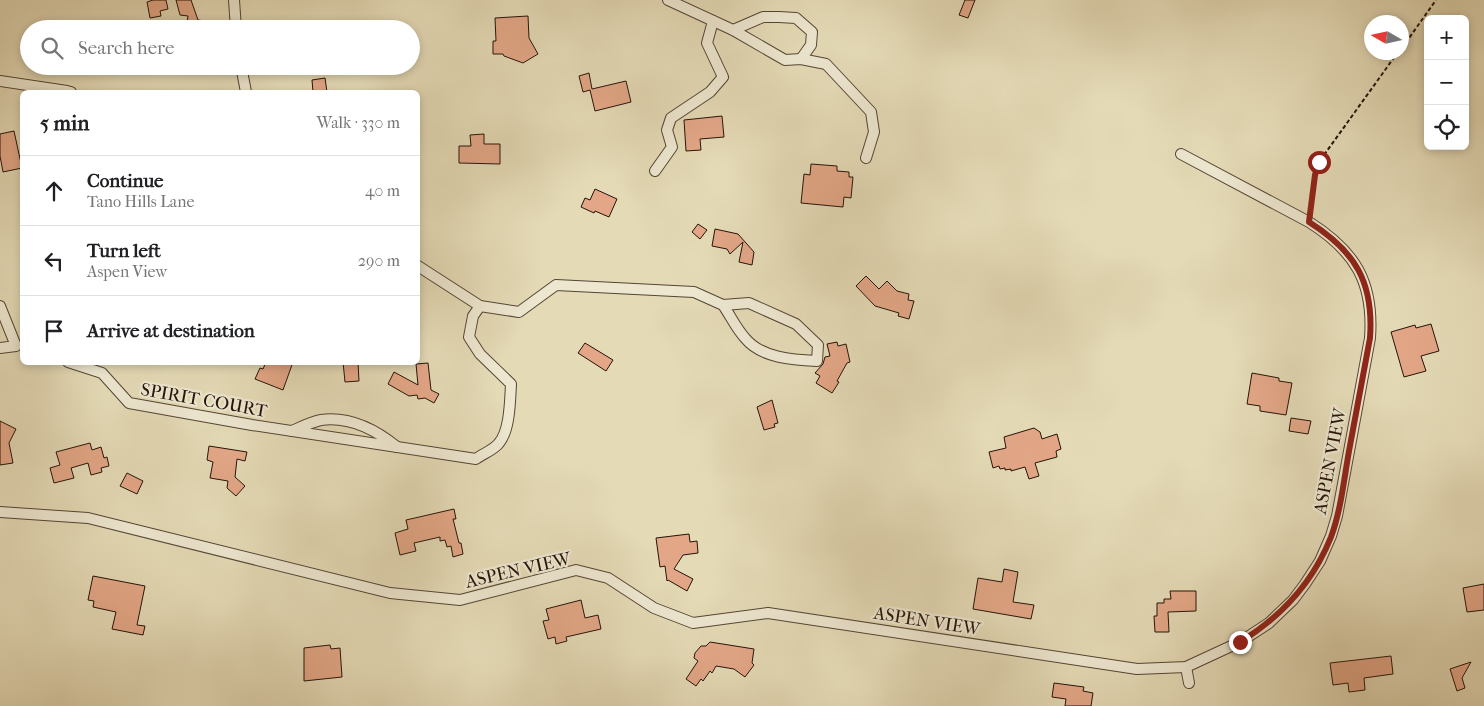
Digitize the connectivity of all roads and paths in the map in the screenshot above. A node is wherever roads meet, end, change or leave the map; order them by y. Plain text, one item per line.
1 (234, 0) edge
2 (668, 0) edge
3 (1436, 0) edge
4 (235, 20) edge
5 (713, 21) junction
6 (733, 30) junction
7 (1409, 38) edge
8 (801, 59) junction
9 (1392, 60) edge
10 (243, 75) edge
11 (0, 81) edge
12 (58, 90) edge
13 (246, 90) edge
14 (1181, 154) dead end
15 (866, 158) dead end
16 (655, 171) dead end
17 (1309, 222) junction
18 (420, 267) edge
19 (723, 305) junction
20 (0, 306) edge
21 (480, 306) junction
22 (19, 347) edge
23 (0, 348) edge
24 (77, 365) edge
25 (291, 431) junction
26 (397, 447) junction
27 (0, 512) edge
28 (1186, 667) junction
29 (1189, 683) dead end

1 - 4 street
2 - 5 street
3 - 7 path
5 - 6 street
5 - 16 street
6 - 8 street
6 - 8 street
8 - 15 street
9 - 17 path
10 - 13 street
11 - 12 street
14 - 17 street, ASPEN VIEW
17 - 28 street, ASPEN VIEW
18 - 21 street
19 - 19 street
19 - 21 street
20 - 22 street
21 - 26 street, SPIRIT COURT
22 - 23 street
24 - 25 street, SPIRIT COURT
25 - 26 street, SPIRIT COURT
25 - 26 street, SPIRIT COURT
27 - 28 street, ASPEN VIEW
28 - 29 street

